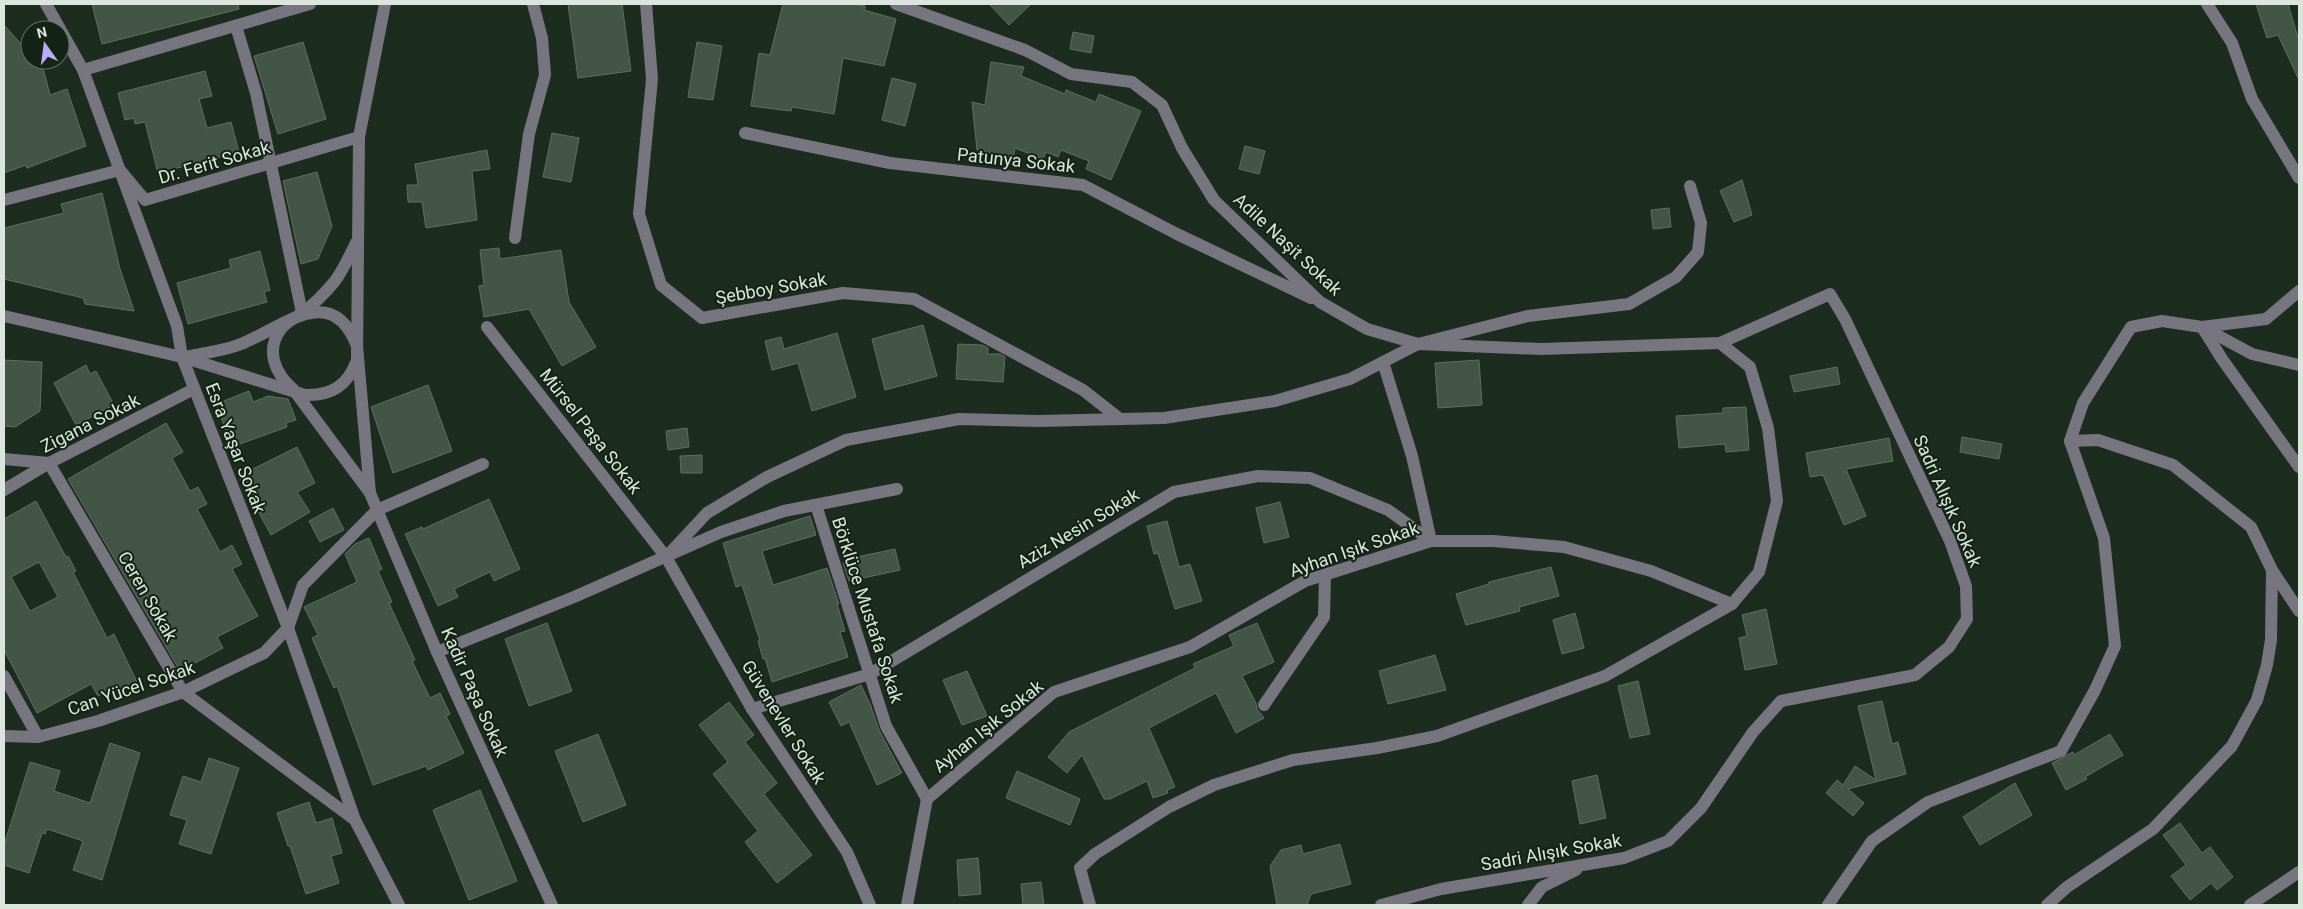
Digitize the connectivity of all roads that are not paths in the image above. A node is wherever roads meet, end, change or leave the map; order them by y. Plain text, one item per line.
1 (46, 4) edge
2 (310, 4) edge
3 (385, 4) edge
4 (533, 4) edge
5 (646, 4) edge
6 (896, 4) edge
7 (2208, 4) edge
8 (236, 26) junction
9 (83, 70) junction
10 (745, 133) dead end
11 (359, 137) junction
12 (269, 164) junction
13 (120, 170) junction
14 (2299, 178) edge
15 (1690, 186) dead end
16 (4, 200) edge
17 (515, 238) dead end
18 (357, 241) junction
19 (2299, 291) edge
20 (1320, 302) junction
21 (302, 313) junction
22 (4, 316) edge
23 (487, 327) dead end
24 (2202, 327) junction
25 (1720, 343) junction
26 (1418, 344) junction
27 (357, 346) junction
28 (182, 357) junction
29 (1383, 362) junction
30 (2299, 365) edge
31 (194, 389) junction
32 (292, 389) junction
33 (1120, 419) junction
34 (2070, 441) junction
35 (4, 459) edge
36 (49, 463) junction
37 (484, 464) dead end
38 (2299, 467) edge
39 (897, 489) dead end
40 (4, 490) edge
41 (370, 492) junction
42 (816, 505) junction
43 (378, 510) junction
44 (1431, 541) junction
45 (666, 557) junction
46 (2272, 570) junction
47 (1325, 575) junction
48 (1732, 604) junction
49 (2299, 611) edge
50 (288, 628) junction
51 (437, 652) junction
52 (870, 674) junction
53 (4, 676) edge
54 (183, 692) junction
55 (1264, 705) dead end
56 (752, 709) junction
57 (4, 736) edge
58 (38, 737) junction
59 (927, 798) junction
60 (355, 820) junction
61 (1587, 864) junction
62 (2299, 872) edge
63 (399, 905) edge
64 (552, 905) edge
65 (870, 905) edge
66 (907, 905) edge
67 (1090, 905) edge
68 (1381, 905) edge
69 (1528, 905) edge
70 (1828, 905) edge
71 (2047, 905) edge
72 (2250, 905) edge

1 - 9 street, Esra Yaşar Sokak
2 - 8 street
3 - 11 street
4 - 17 street
5 - 33 street, Şebboy Sokak
6 - 20 street, Adile Naşit Sokak
7 - 14 street
8 - 9 street
8 - 12 street
9 - 13 street, Esra Yaşar Sokak
10 - 20 street, Patunya Sokak
11 - 12 street, Dr. Ferit Sokak
11 - 18 street
12 - 13 street, Dr. Ferit Sokak
12 - 21 street
13 - 16 street
13 - 28 street, Esra Yaşar Sokak
15 - 26 street, Adile Naşit Sokak
18 - 21 street
18 - 27 street
19 - 24 street
20 - 26 street, Adile Naşit Sokak
21 - 27 street
21 - 28 street
21 - 32 street
22 - 28 street
23 - 45 street, Mürsel Paşa Sokak
24 - 30 street
24 - 34 street
24 - 38 street
25 - 26 street
25 - 48 street
25 - 61 street, Sadri Alışık Sokak
26 - 29 street
27 - 32 street
27 - 41 street, Kadir Paşa Sokak
28 - 31 street, Esra Yaşar Sokak
28 - 32 street
29 - 33 street
29 - 44 street
31 - 36 street, Zigana Sokak
31 - 50 street, Esra Yaşar Sokak
32 - 41 street, Kadir Paşa Sokak
33 - 45 street
34 - 46 street
34 - 70 street
35 - 36 street
36 - 40 street, Zigana Sokak
36 - 54 street, Ceren Sokak
37 - 43 street, Can Yücel Sokak
39 - 42 street, Börklüce Mustafa Sokak
41 - 43 street, Kadir Paşa Sokak
42 - 45 street
42 - 52 street, Börklüce Mustafa Sokak
43 - 50 street, Can Yücel Sokak
43 - 51 street, Kadir Paşa Sokak
44 - 47 street, Ayhan Işık Sokak
44 - 48 street, Ayhan Işık Sokak
44 - 52 street, Aziz Nesin Sokak
45 - 51 street
45 - 56 street, Güvenevler Sokak
46 - 49 street
46 - 71 street
47 - 55 street
47 - 59 street, Ayhan Işık Sokak
48 - 67 street
50 - 54 street, Can Yücel Sokak
50 - 60 street, Esra Yaşar Sokak
51 - 64 street, Kadir Paşa Sokak
52 - 56 street, Aziz Nesin Sokak
52 - 59 street, Börklüce Mustafa Sokak
53 - 58 street
54 - 58 street, Can Yücel Sokak
54 - 60 street, Ceren Sokak
56 - 65 street, Güvenevler Sokak
57 - 58 street, Can Yücel Sokak
59 - 66 street
60 - 63 street, Esra Yaşar Sokak
61 - 68 street, Sadri Alışık Sokak
61 - 69 street
62 - 72 street

